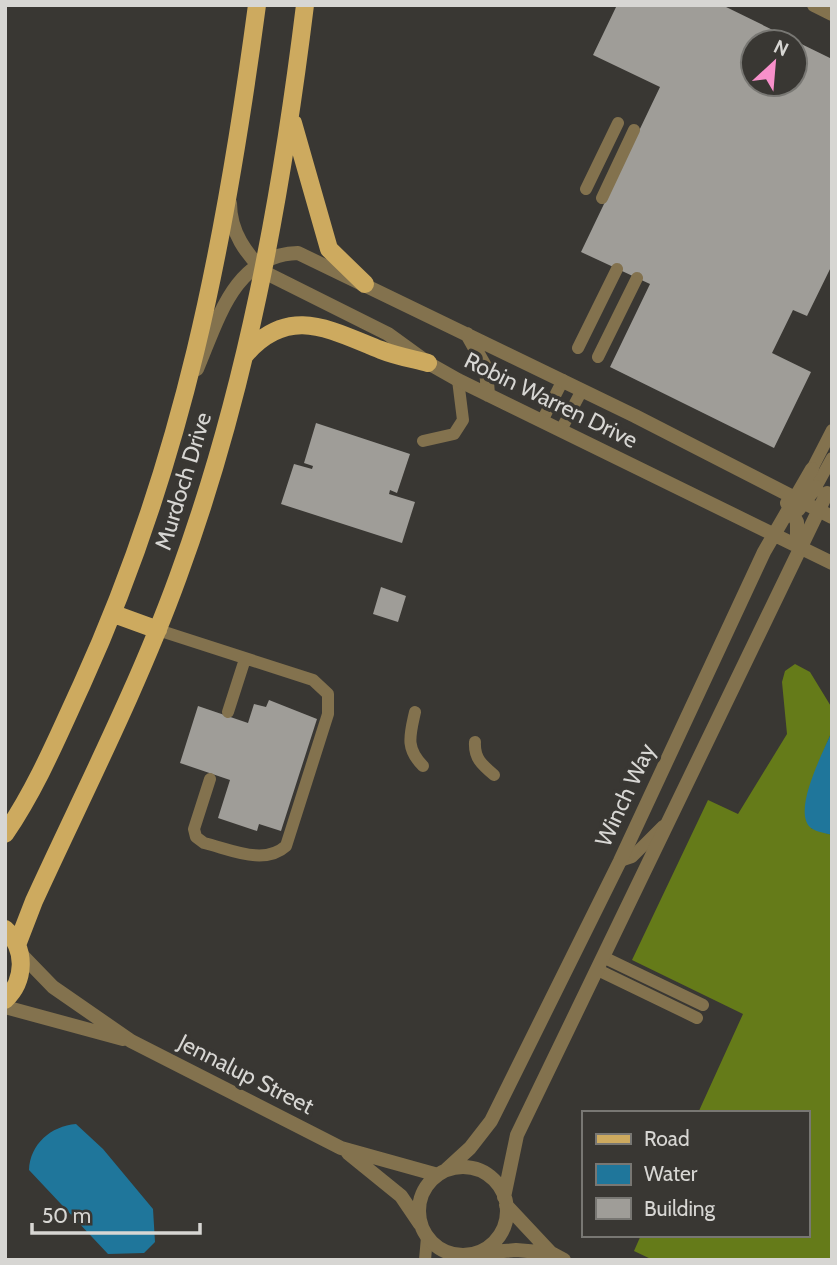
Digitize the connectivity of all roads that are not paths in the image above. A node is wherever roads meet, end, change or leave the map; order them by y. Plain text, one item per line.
1 (257, 5) edge
2 (305, 5) edge
3 (814, 5) edge
4 (832, 14) edge
5 (291, 117) junction
6 (618, 122) dead end
7 (634, 130) dead end
8 (586, 189) dead end
9 (230, 194) junction
10 (602, 198) dead end
11 (262, 265) junction
12 (617, 269) dead end
13 (637, 278) dead end
14 (365, 284) junction
15 (467, 334) junction
16 (579, 348) dead end
17 (245, 355) junction
18 (598, 357) dead end
19 (428, 363) junction
20 (458, 380) junction
21 (563, 380) junction
22 (582, 390) junction
23 (187, 391) junction
24 (488, 395) junction
25 (542, 421) junction
26 (561, 430) junction
27 (832, 430) edge
28 (424, 441) dead end
29 (832, 458) edge
30 (812, 469) junction
31 (765, 484) junction
32 (825, 488) edge
33 (807, 514) edge
34 (751, 524) junction
35 (776, 536) junction
36 (798, 547) junction
37 (764, 552) junction
38 (830, 562) edge
39 (791, 565) junction
40 (114, 614) junction
41 (158, 630) junction
42 (245, 659) junction
43 (228, 712) dead end
44 (415, 712) dead end
45 (475, 742) dead end
46 (423, 766) dead end
47 (494, 775) dead end
48 (210, 779) dead end
49 (670, 818) junction
50 (5, 834) edge
51 (629, 842) junction
52 (641, 880) junction
53 (5, 929) edge
54 (19, 949) junction
55 (603, 957) junction
56 (602, 972) dead end
57 (5, 1000) edge
58 (703, 1005) dead end
59 (5, 1007) edge
60 (697, 1018) dead end
61 (131, 1041) junction
62 (341, 1148) junction
63 (442, 1172) junction
64 (505, 1201) junction
65 (424, 1231) junction
66 (466, 1256) edge
67 (558, 1257) edge
68 (425, 1260) edge

1 - 9 main road, Murdoch Drive
2 - 5 main road, Murdoch Drive
3 - 4 street
5 - 11 main road, Murdoch Drive
5 - 14 main road
6 - 8 lane
7 - 10 lane
9 - 11 street, Robin Warren Drive
9 - 23 main road, Murdoch Drive
11 - 14 street, Robin Warren Drive
11 - 17 main road, Murdoch Drive
11 - 19 street, Robin Warren Drive
11 - 23 street
12 - 16 lane
13 - 18 lane
14 - 15 street, Robin Warren Drive
15 - 21 street, Robin Warren Drive
15 - 24 street
17 - 19 main road
17 - 41 main road, Murdoch Drive
19 - 20 street, Robin Warren Drive
20 - 24 street, Robin Warren Drive
20 - 28 lane
21 - 22 street, Robin Warren Drive
21 - 25 lane
22 - 26 lane
22 - 31 street, Robin Warren Drive
23 - 40 main road, Murdoch Drive
24 - 25 street, Robin Warren Drive
25 - 26 street, Robin Warren Drive
26 - 34 street, Robin Warren Drive
27 - 30 lane, Winch Way
29 - 32 lane
30 - 31 street
30 - 33 street, Winch Way
31 - 33 street, Robin Warren Drive
32 - 33 street
33 - 34 street
33 - 35 street, Winch Way
33 - 36 street
33 - 38 street, Robin Warren Drive
34 - 35 street, Robin Warren Drive
34 - 37 street
35 - 36 street, Robin Warren Drive
35 - 37 street, Winch Way
36 - 38 street, Robin Warren Drive
36 - 39 street
37 - 51 street, Winch Way
38 - 39 street
39 - 49 street
40 - 41 main road
40 - 50 main road, Murdoch Drive
41 - 42 lane
41 - 54 main road, Murdoch Drive
42 - 43 lane
42 - 48 lane
44 - 46 lane
45 - 47 lane
49 - 51 lane
49 - 52 street
51 - 52 lane
51 - 63 street, Winch Way
52 - 55 street
53 - 54 main road
54 - 57 main road, Murdoch Drive
54 - 61 street, Jennalup Street
55 - 58 lane
55 - 64 street
56 - 60 lane
59 - 61 street, Jennalup Street
61 - 62 street, Jennalup Street
62 - 63 street, Jennalup Street
62 - 65 street, Jennalup Street
63 - 64 street, Jennalup Street
63 - 65 street
64 - 66 street
64 - 67 street, Jennalup Street
65 - 66 street, Jennalup Street
65 - 68 lane
66 - 67 street, Jennalup Street

